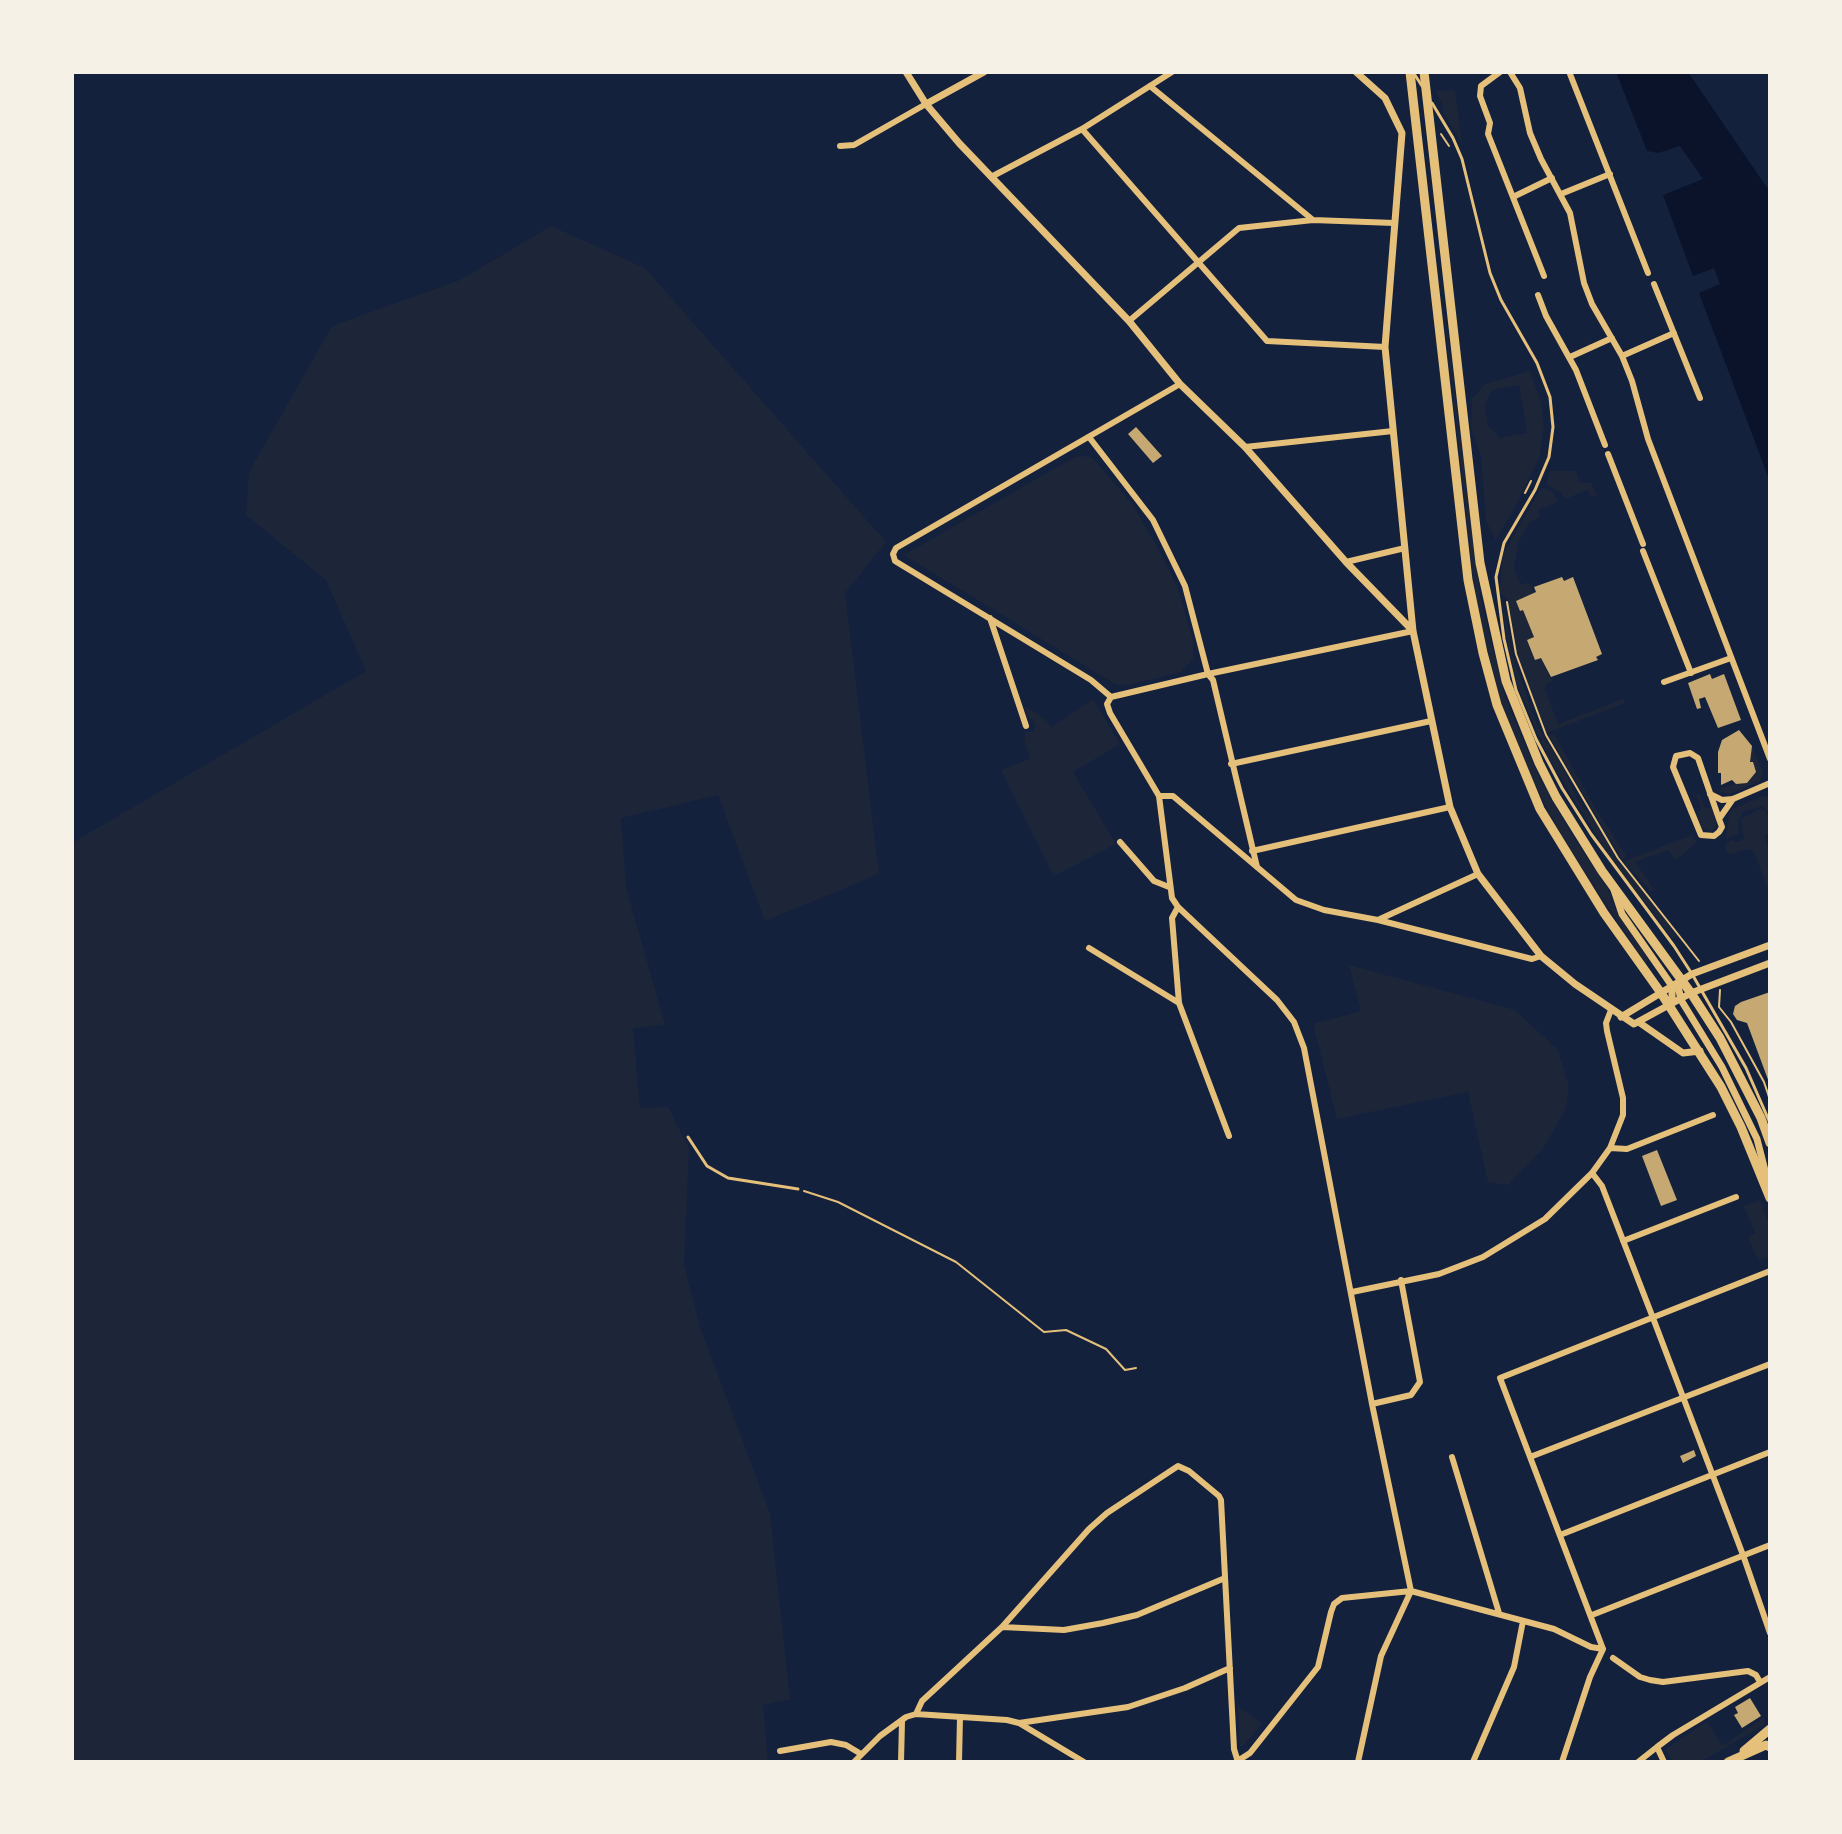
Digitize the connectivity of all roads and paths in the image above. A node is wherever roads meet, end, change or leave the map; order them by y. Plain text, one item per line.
1 (906, 72) edge
2 (984, 72) edge
3 (1172, 72) edge
4 (1356, 72) edge
5 (1412, 72) edge
6 (1424, 72) edge
7 (1500, 72) edge
8 (1510, 72) edge
9 (1570, 74) edge
10 (1150, 86) junction
11 (926, 104) junction
12 (1082, 129) junction
13 (1446, 142) dead end
14 (840, 146) dead end
15 (1454, 156) dead end
16 (1610, 174) junction
17 (991, 177) junction
18 (1552, 178) junction
19 (1561, 194) junction
20 (1513, 197) junction
21 (1313, 220) junction
22 (1394, 223) junction
23 (1198, 262) junction
24 (1648, 273) dead end
25 (1544, 276) dead end
26 (1654, 284) dead end
27 (1538, 295) dead end
28 (1129, 321) junction
29 (1674, 333) junction
30 (1612, 338) junction
31 (1385, 347) junction
32 (1622, 356) junction
33 (1570, 357) junction
34 (1180, 384) junction
35 (1700, 398) dead end
36 (1393, 431) junction
37 (1089, 437) junction
38 (1605, 445) dead end
39 (1245, 447) junction
40 (1608, 454) dead end
41 (1532, 480) dead end
42 (1525, 493) dead end
43 (1405, 548) junction
44 (1346, 562) junction
45 (1497, 593) junction
46 (1488, 608) junction
47 (990, 618) junction
48 (1413, 631) junction
49 (1504, 639) junction
50 (1731, 658) junction
51 (1691, 673) junction
52 (1208, 674) junction
53 (1664, 682) dead end
54 (1111, 697) junction
55 (1431, 721) junction
56 (1026, 726) dead end
57 (1770, 759) edge
58 (1231, 764) junction
59 (1770, 783) edge
60 (1710, 794) junction
61 (1159, 796) junction
62 (1733, 799) junction
63 (1450, 807) junction
64 (1719, 819) junction
65 (1120, 842) dead end
66 (1252, 851) junction
67 (1257, 867) junction
68 (1478, 874) junction
69 (1169, 887) junction
70 (1178, 907) junction
71 (1378, 920) junction
72 (1770, 945) edge
73 (1089, 948) dead end
74 (1541, 956) junction
75 (1770, 963) edge
76 (1704, 969) junction
77 (1692, 974) junction
78 (1676, 983) junction
79 (1717, 983) junction
80 (1696, 992) junction
81 (1661, 993) junction
82 (1681, 1000) junction
83 (1179, 1003) junction
84 (1669, 1006) junction
85 (1611, 1010) junction
86 (1621, 1017) junction
87 (1640, 1023) junction
88 (1700, 1051) junction
89 (1770, 1100) edge
90 (1713, 1115) dead end
91 (1770, 1123) edge
92 (1229, 1136) dead end
93 (688, 1137) dead end
94 (1770, 1143) edge
95 (1610, 1148) junction
96 (1592, 1173) junction
97 (798, 1189) joint
98 (1770, 1190) edge
99 (1736, 1197) dead end
100 (1770, 1198) edge
101 (1623, 1241) junction
102 (1770, 1271) edge
103 (1401, 1280) junction
104 (1352, 1292) junction
105 (1653, 1318) junction
106 (1770, 1364) edge
107 (1136, 1368) dead end
108 (1684, 1398) junction
109 (1372, 1404) junction
110 (1770, 1452) edge
111 (1452, 1457) dead end
112 (1530, 1457) junction
113 (1712, 1475) junction
114 (1560, 1535) junction
115 (1770, 1545) edge
116 (1743, 1555) junction
117 (1225, 1578) junction
118 (1411, 1591) junction
119 (1499, 1613) junction
120 (1592, 1615) junction
121 (1523, 1621) junction
122 (1002, 1627) junction
123 (1770, 1633) edge
124 (1603, 1649) junction
125 (1613, 1658) dead end
126 (1230, 1668) junction
127 (1770, 1677) edge
128 (1760, 1682) junction
129 (916, 1714) junction
130 (960, 1717) junction
131 (904, 1719) junction
132 (1019, 1723) junction
133 (1770, 1729) edge
134 (1769, 1745) edge
135 (1657, 1747) junction
136 (780, 1751) dead end
137 (861, 1754) junction
138 (1738, 1756) junction
139 (854, 1762) edge
140 (901, 1762) edge
141 (959, 1762) edge
142 (1084, 1762) edge
143 (1237, 1762) edge
144 (1358, 1762) edge
145 (1473, 1762) edge
146 (1562, 1762) edge
147 (1638, 1762) edge
148 (1664, 1762) edge
149 (1728, 1762) edge

1 - 11 street
2 - 11 street
3 - 10 street
4 - 22 street
5 - 45 lane
5 - 81 main road
6 - 46 main road
7 - 20 street
8 - 18 street
9 - 16 street
10 - 12 street
10 - 21 street
11 - 14 street
11 - 17 street
12 - 17 street
12 - 23 street
13 - 15 path
16 - 19 street
16 - 24 street
17 - 28 street
18 - 19 street
18 - 20 street
19 - 30 street
20 - 25 street
21 - 22 street
21 - 23 street
22 - 31 street
23 - 28 street
23 - 31 street
26 - 29 street
27 - 33 street
28 - 34 street
29 - 32 street
29 - 35 street
30 - 32 street
30 - 33 street
31 - 36 street
32 - 50 street
33 - 38 street
34 - 37 street
34 - 39 street
36 - 39 street
36 - 43 street
37 - 47 street
37 - 52 street
39 - 44 street
40 - 51 street
41 - 42 path
43 - 44 street
43 - 48 street
44 - 48 street
45 - 49 lane
45 - 76 path
46 - 49 lane
46 - 78 main road
47 - 54 street
47 - 56 street
48 - 52 street
48 - 55 street
49 - 77 lane
50 - 51 street
50 - 57 street
51 - 53 street
52 - 54 street
52 - 58 street
54 - 61 street
55 - 58 street
55 - 63 street
58 - 66 street
59 - 62 street
60 - 62 street
60 - 64 street
60 - 64 street
61 - 67 street
61 - 69 street
62 - 64 street
63 - 66 street
63 - 68 street
65 - 69 street
66 - 67 street
67 - 71 street
68 - 71 street
68 - 74 street
69 - 70 street
70 - 83 street
70 - 104 street
71 - 74 street
72 - 76 street
73 - 83 street
74 - 85 street
75 - 79 street
76 - 77 street
77 - 78 street
77 - 80 lane
78 - 80 main road
78 - 81 street
78 - 82 street
78 - 84 street
79 - 80 street
79 - 89 path
80 - 82 street
80 - 91 lane
80 - 94 main road
81 - 84 main road
81 - 86 street
82 - 84 street
82 - 98 street
83 - 92 street
84 - 87 street
84 - 88 main road
85 - 86 street
85 - 95 street
86 - 87 street
87 - 88 street
88 - 100 main road
90 - 95 street
93 - 97 lane
95 - 96 street
96 - 101 street
96 - 103 street
97 - 107 path
99 - 101 street
101 - 105 street
102 - 105 street
103 - 104 street
103 - 109 street
104 - 109 street
105 - 108 street
105 - 112 street
106 - 108 street
108 - 112 street
108 - 113 street
109 - 118 street
110 - 113 street
111 - 119 street
112 - 114 street
113 - 114 street
113 - 116 street
114 - 120 street
115 - 116 street
116 - 120 street
116 - 123 street
117 - 122 street
117 - 122 street
117 - 126 street
118 - 119 street
118 - 143 street
118 - 144 street
119 - 121 street
120 - 124 street
121 - 124 street
121 - 145 street
122 - 129 street
124 - 146 street
125 - 128 street
126 - 132 street
126 - 143 street
127 - 128 street
128 - 135 street
129 - 130 street
129 - 131 street
130 - 132 street
130 - 141 street
131 - 137 street
131 - 140 street
132 - 142 street
133 - 138 main road
134 - 138 main road
135 - 147 street
135 - 148 street
136 - 137 street
137 - 139 street
138 - 149 main road

